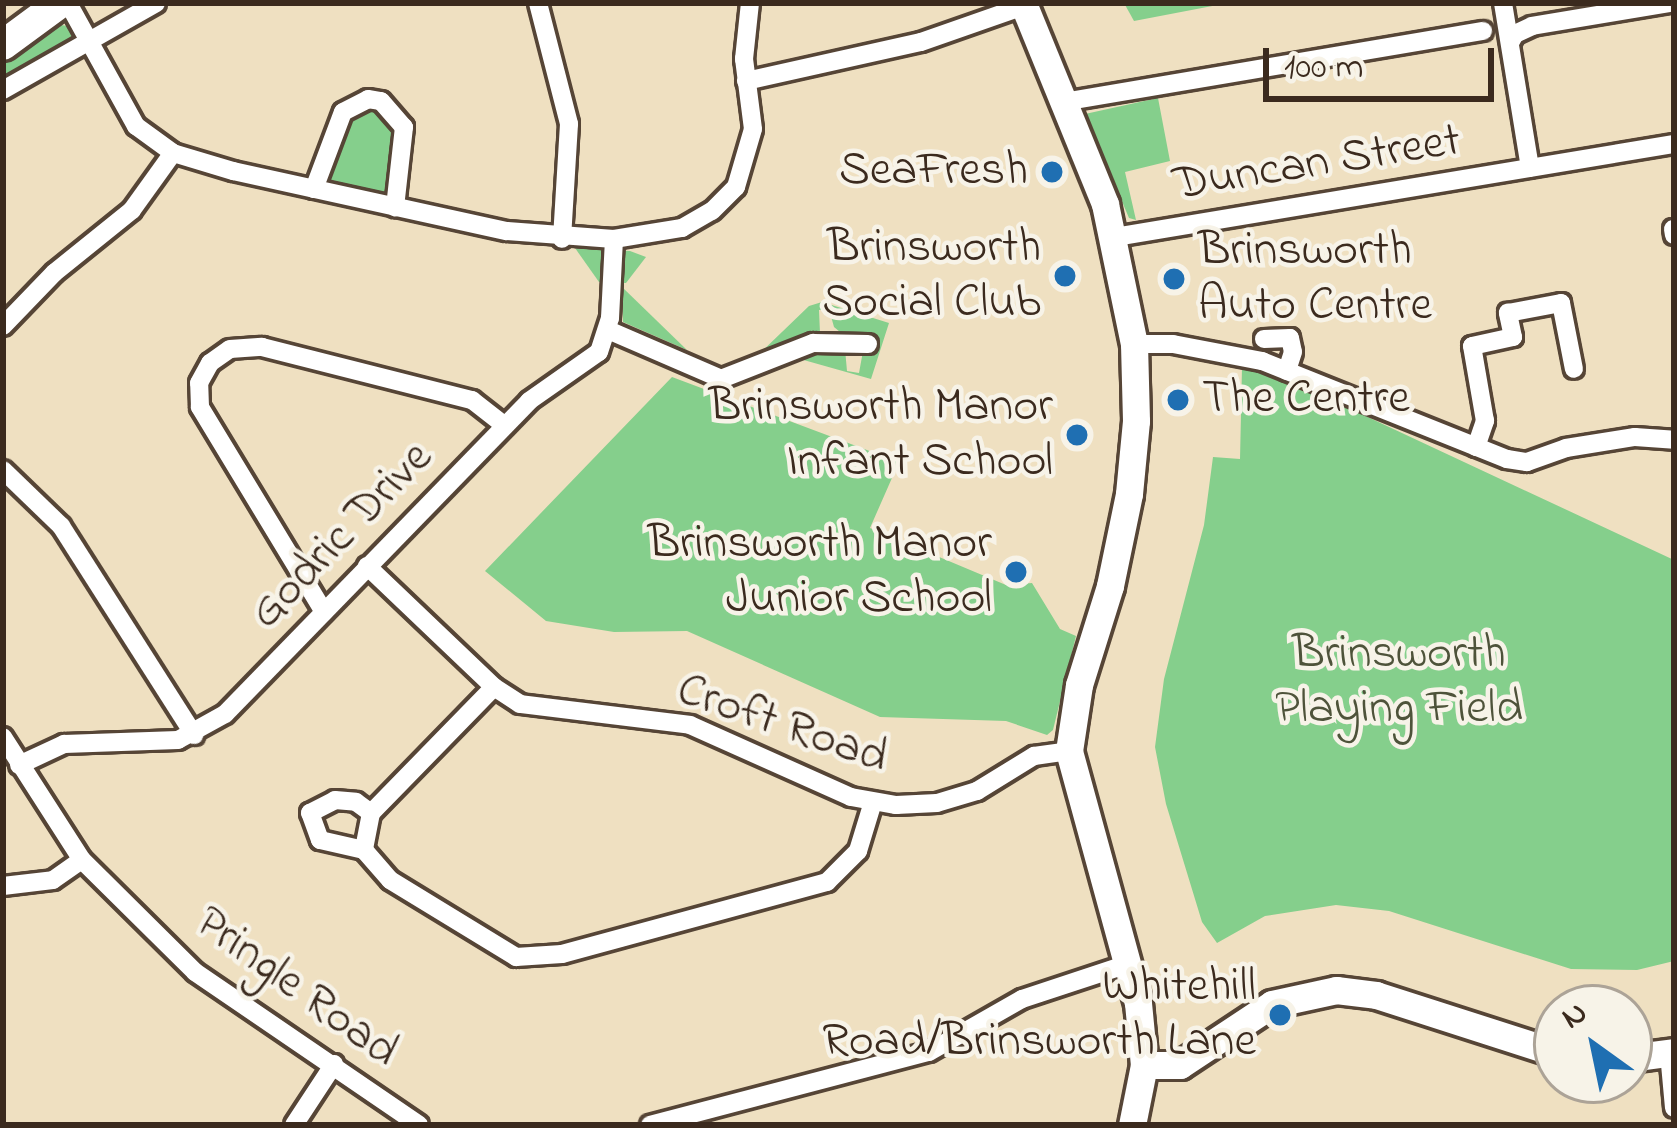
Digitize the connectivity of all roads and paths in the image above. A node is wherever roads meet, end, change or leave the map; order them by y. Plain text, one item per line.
1 (64, 3) edge
2 (156, 3) edge
3 (538, 3) edge
4 (750, 3) edge
5 (1503, 3) edge
6 (1669, 3) edge
7 (1024, 5) edge
8 (1483, 31) dead end
9 (88, 38) junction
10 (1510, 43) junction
11 (3, 44) edge
12 (746, 81) junction
13 (3, 90) edge
14 (1063, 102) junction
15 (1674, 144) edge
16 (173, 152) junction
17 (1530, 168) junction
18 (314, 189) junction
19 (395, 207) junction
20 (1115, 237) junction
21 (562, 239) junction
22 (614, 239) junction
23 (3, 326) edge
24 (608, 330) junction
25 (1264, 339) dead end
26 (868, 344) dead end
27 (1134, 344) junction
28 (1574, 369) dead end
29 (1287, 371) junction
30 (504, 425) junction
31 (1674, 440) edge
32 (1476, 447) junction
33 (3, 470) edge
34 (367, 566) junction
35 (324, 612) junction
36 (494, 687) junction
37 (194, 736) junction
38 (3, 737) edge
39 (1069, 751) junction
40 (20, 765) junction
41 (874, 802) junction
42 (371, 813) junction
43 (364, 850) junction
44 (82, 860) junction
45 (3, 886) edge
46 (1127, 964) junction
47 (1533, 1045) edge
48 (1672, 1053) edge
49 (334, 1064) junction
50 (1144, 1065) junction
51 (1674, 1108) edge
52 (294, 1125) edge
53 (419, 1125) edge
54 (650, 1125) edge
55 (1132, 1125) edge

1 - 9 street
1 - 11 main road
2 - 9 street
3 - 21 street
4 - 12 street
5 - 10 street
6 - 10 street
7 - 12 street
7 - 14 street
8 - 14 street
9 - 13 street
9 - 16 street
10 - 17 street
12 - 22 street
14 - 20 street
15 - 17 street, Duncan Street
16 - 18 street
16 - 23 street
17 - 20 street, Duncan Street
18 - 19 street
18 - 19 street
19 - 21 street
20 - 27 street
21 - 22 street
22 - 24 street
24 - 26 street
24 - 30 street, Godric Drive
25 - 29 street
27 - 29 street
27 - 39 street
28 - 32 street
29 - 32 street
30 - 34 street, Godric Drive
30 - 35 street
31 - 32 street
33 - 37 street
34 - 35 street, Godric Drive
34 - 36 street, Croft Road
35 - 37 street, Godric Drive
36 - 41 street, Croft Road
36 - 42 street
37 - 40 street
38 - 40 street, Pringle Road
39 - 41 street, Croft Road
39 - 46 street
40 - 44 street, Pringle Road
41 - 43 street
42 - 43 street
42 - 43 street
44 - 45 street
44 - 49 street, Pringle Road
46 - 50 street
46 - 54 street
47 - 50 street
48 - 51 street
49 - 52 street
49 - 53 street, Pringle Road
50 - 55 street

